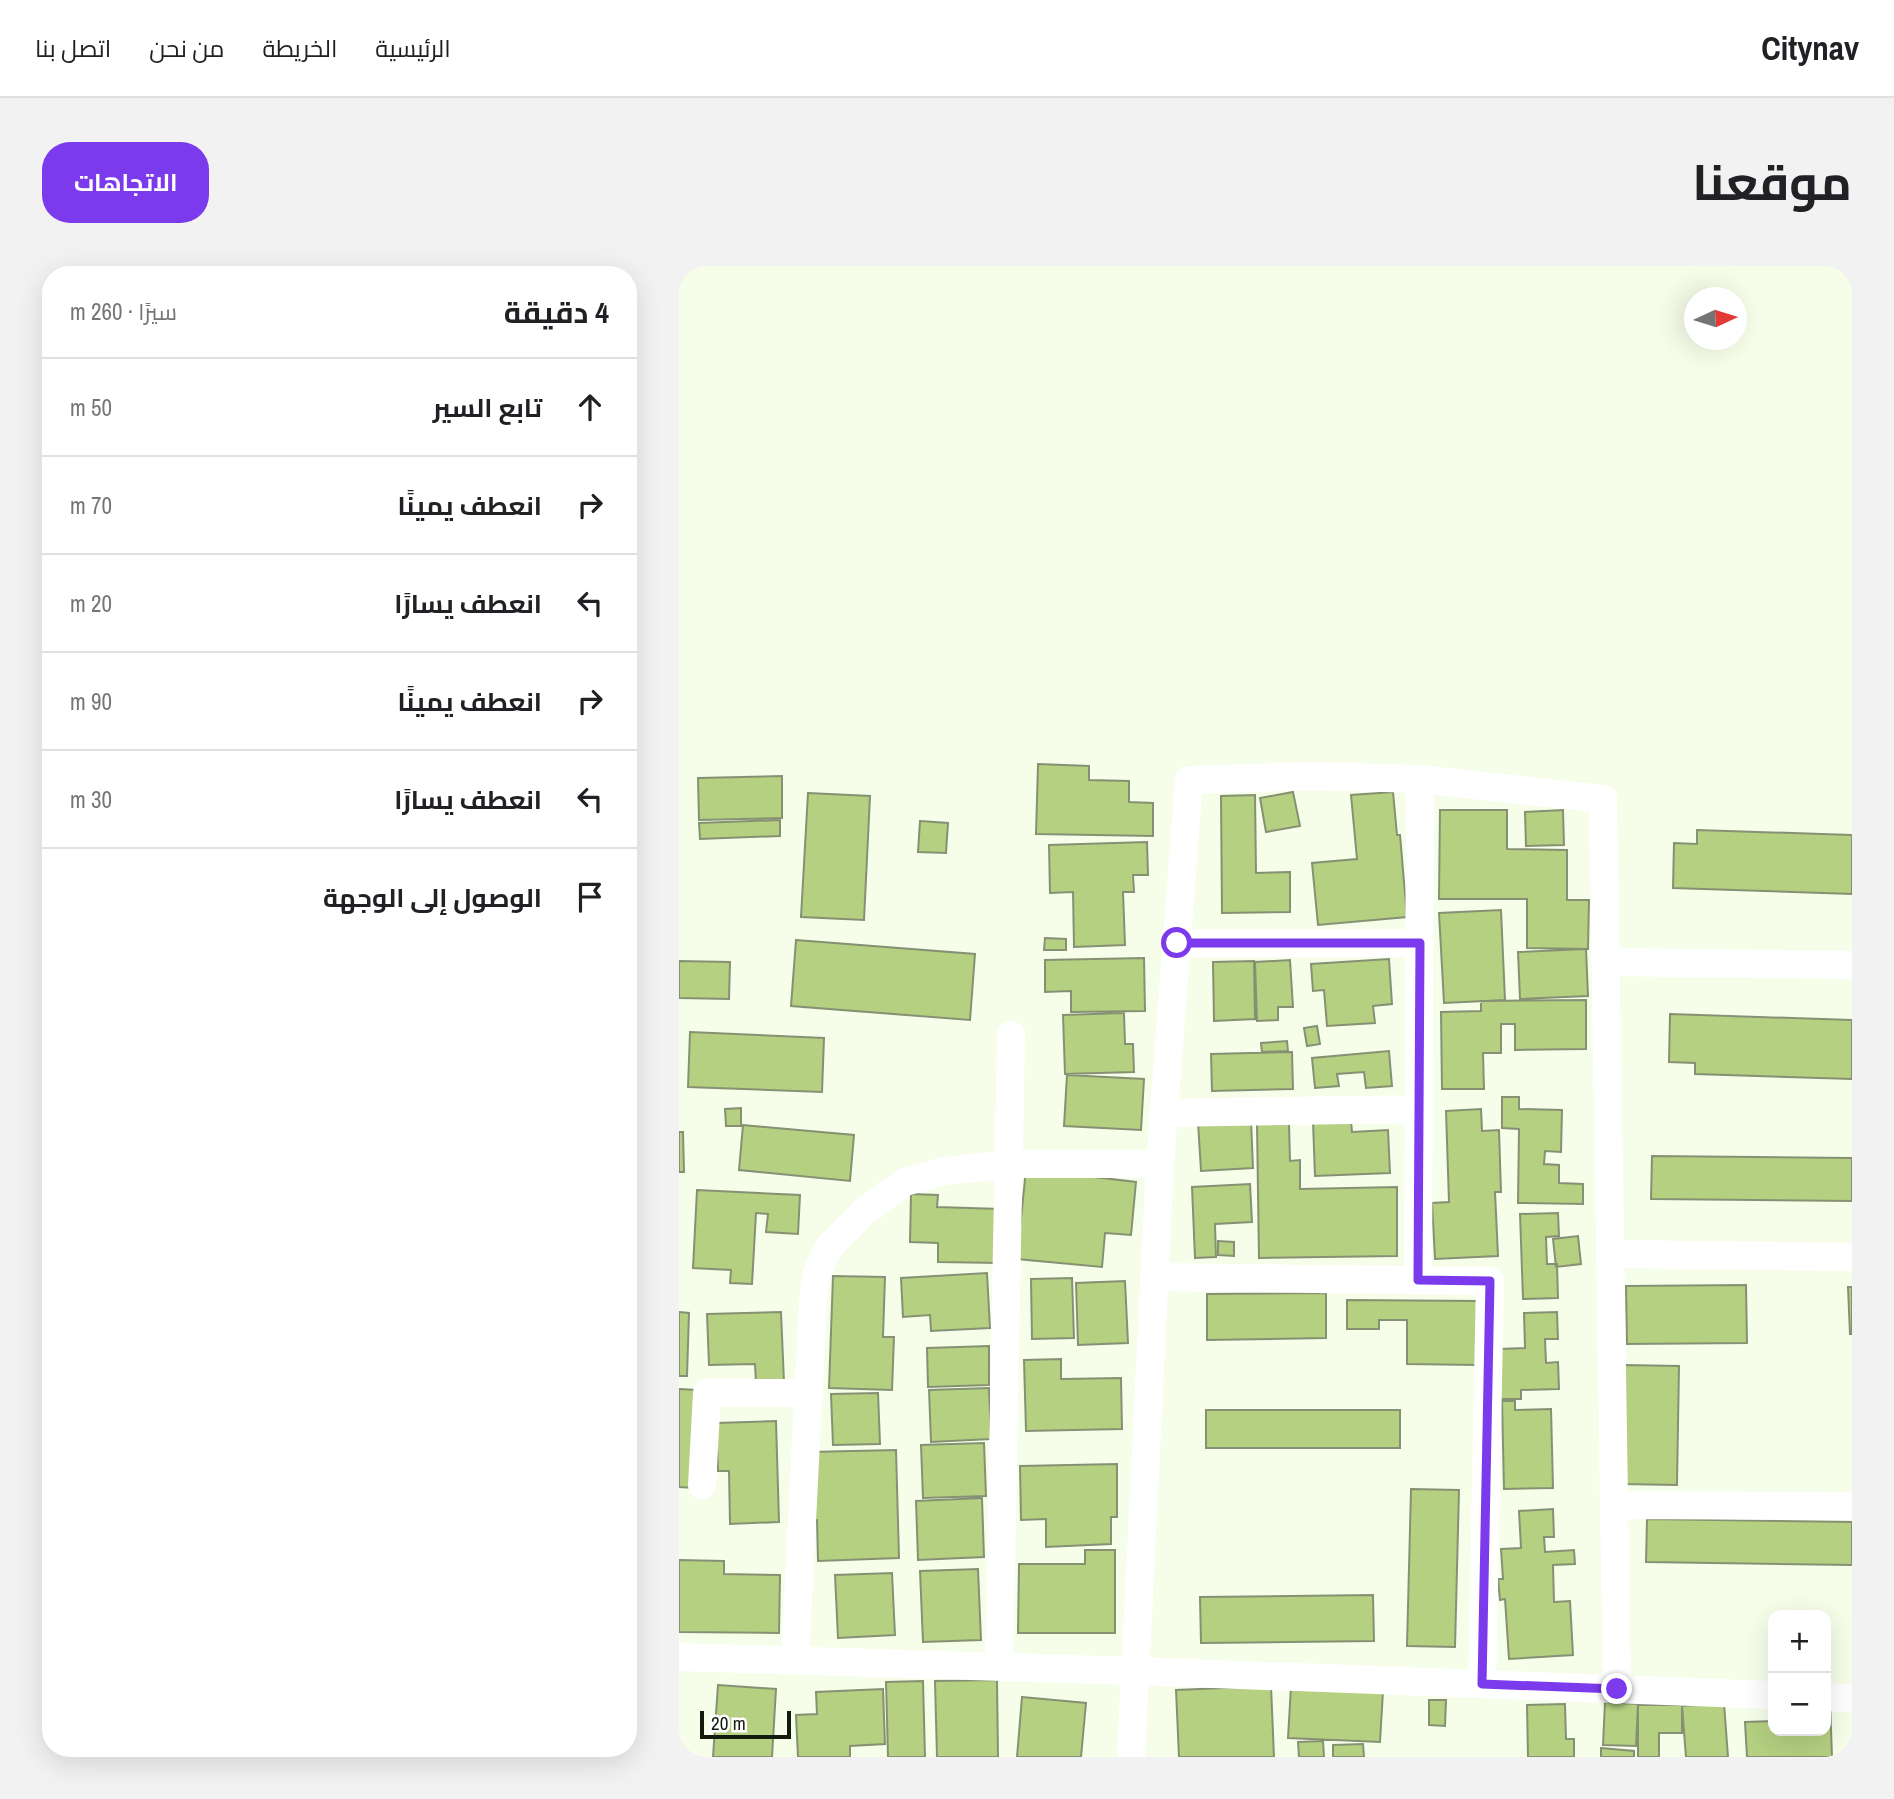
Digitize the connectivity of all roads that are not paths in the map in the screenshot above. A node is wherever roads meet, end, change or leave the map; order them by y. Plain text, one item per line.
1 (1420, 779) junction
2 (1177, 943) junction
3 (1420, 943) junction
4 (1605, 962) junction
5 (1852, 965) edge
6 (1011, 1035) dead end
7 (1419, 1109) junction
8 (1164, 1113) junction
9 (1009, 1164) junction
10 (1160, 1164) junction
11 (1610, 1254) junction
12 (1852, 1257) edge
13 (1154, 1276) junction
14 (1418, 1280) junction
15 (809, 1393) junction
16 (702, 1485) dead end
17 (1614, 1505) junction
18 (1852, 1506) edge
19 (679, 1657) edge
20 (795, 1660) junction
21 (999, 1667) junction
22 (1134, 1671) junction
23 (1482, 1684) junction
24 (1617, 1689) junction
25 (1768, 1695) edge
26 (1831, 1697) edge
27 (1852, 1698) edge
28 (1131, 1757) edge

1 - 2 street
1 - 3 street
1 - 4 street
2 - 3 street
2 - 8 street
3 - 7 street
4 - 5 street
4 - 11 street
6 - 9 street
7 - 8 street
7 - 14 street
8 - 10 street
9 - 10 street
9 - 15 street
9 - 21 street
10 - 13 street
11 - 12 street
11 - 17 street
13 - 14 street
13 - 22 street
14 - 23 street
15 - 16 street
15 - 20 street
17 - 18 street
17 - 24 street
19 - 20 street
20 - 21 street
21 - 22 street
22 - 23 street
22 - 28 street
23 - 24 street
24 - 25 street
26 - 27 street

